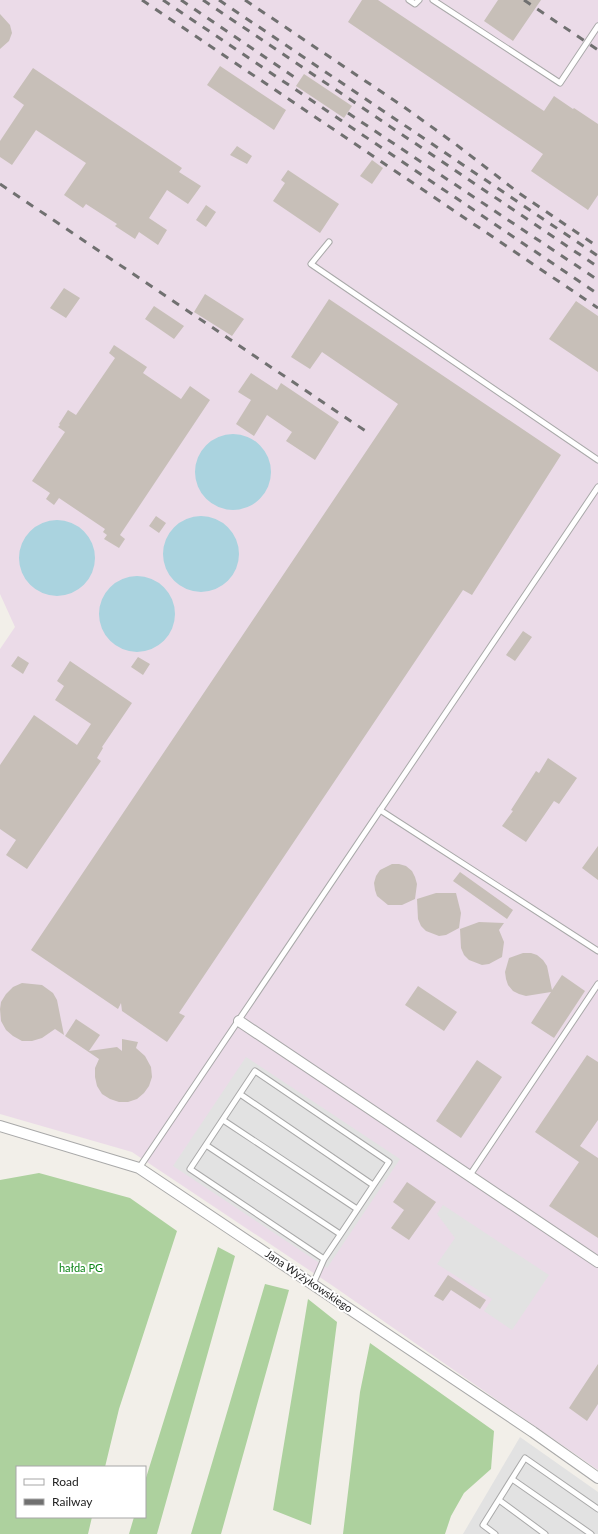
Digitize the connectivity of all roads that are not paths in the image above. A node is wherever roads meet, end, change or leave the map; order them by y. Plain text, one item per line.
1 (409, 0) edge
2 (419, 0) edge
3 (433, 0) edge
4 (598, 26) edge
5 (329, 242) dead end
6 (598, 460) edge
7 (598, 487) edge
8 (380, 810) junction
9 (598, 951) edge
10 (598, 984) edge
11 (239, 1021) junction
12 (240, 1094) junction
13 (223, 1120) junction
14 (0, 1126) edge
15 (206, 1145) junction
16 (139, 1168) junction
17 (470, 1175) junction
18 (373, 1185) junction
19 (357, 1209) junction
20 (340, 1234) junction
21 (324, 1259) junction
22 (598, 1262) edge
23 (314, 1284) junction
24 (598, 1478) edge
25 (512, 1479) junction
26 (499, 1500) junction
27 (598, 1509) edge
28 (495, 1534) edge
29 (545, 1534) edge
30 (591, 1534) edge

1 - 2 lane
3 - 4 lane
5 - 6 lane
7 - 8 lane
8 - 9 lane
8 - 11 lane
10 - 17 lane
11 - 16 lane
11 - 17 street
12 - 13 lane
12 - 18 lane
12 - 18 lane
13 - 15 lane
13 - 19 lane
14 - 16 street, Jana Wyżykowskiego
15 - 20 lane
15 - 21 lane
16 - 23 street, Jana Wyżykowskiego
17 - 22 street
18 - 19 lane
19 - 20 lane
20 - 21 lane
21 - 23 lane
23 - 24 street, Jana Wyżykowskiego
25 - 26 lane
25 - 27 lane
25 - 30 lane
26 - 28 lane
26 - 29 lane

